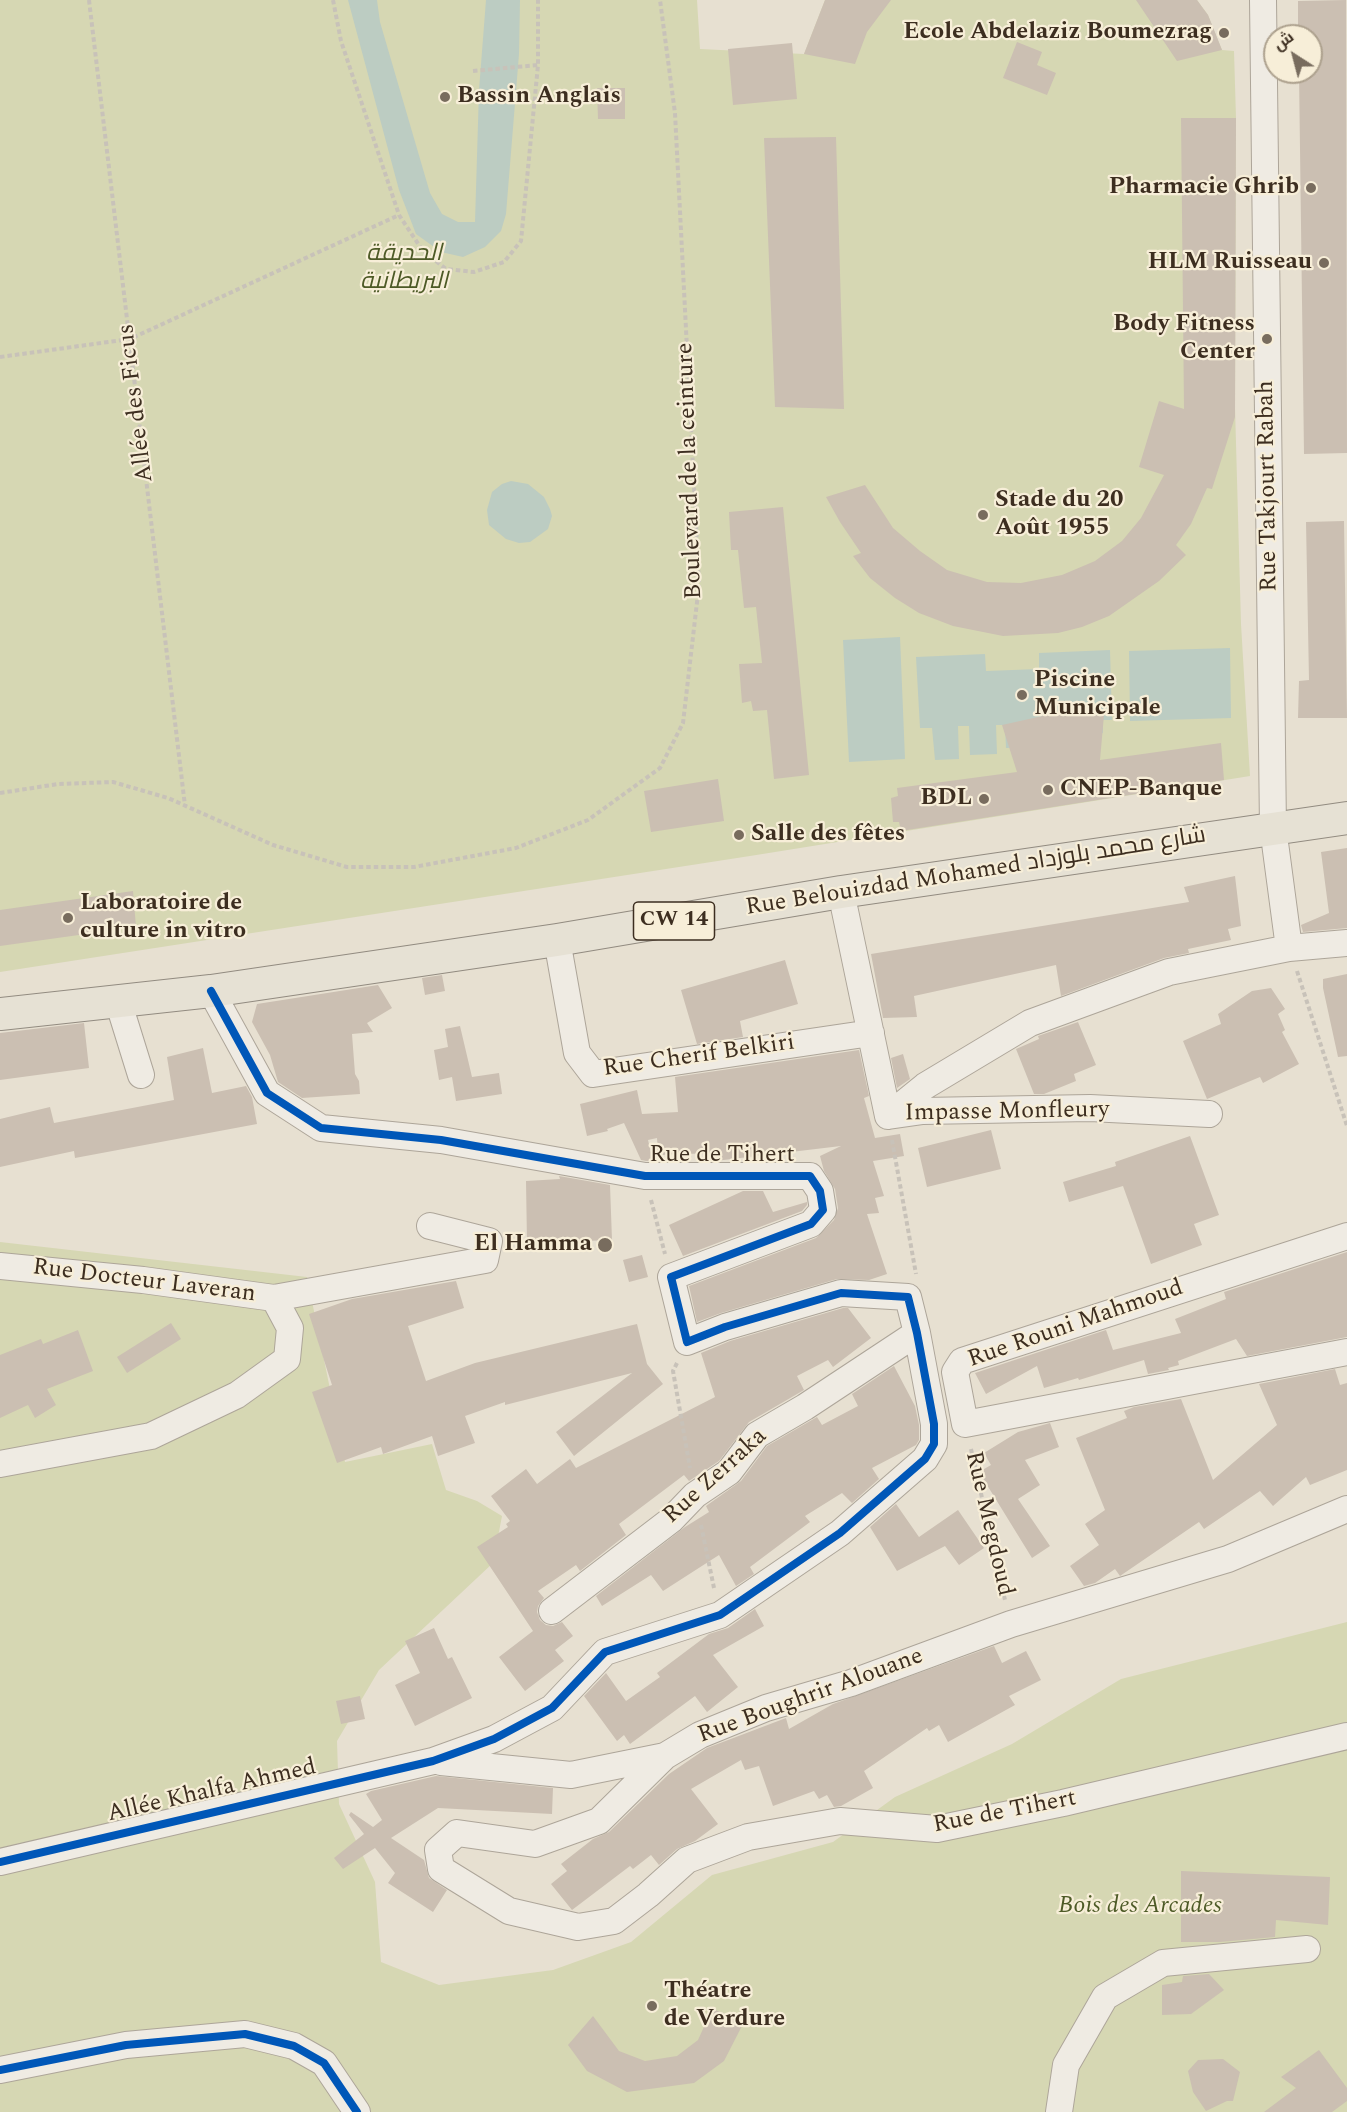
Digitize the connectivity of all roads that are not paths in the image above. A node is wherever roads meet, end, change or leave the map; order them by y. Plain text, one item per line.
1 (1263, 0) edge
2 (1347, 818) edge
3 (1273, 828) junction
4 (841, 892) junction
5 (557, 940) junction
6 (1347, 943) edge
7 (1289, 948) junction
8 (211, 991) junction
9 (118, 1001) junction
10 (0, 1014) edge
11 (871, 1033) junction
12 (141, 1076) dead end
13 (1209, 1114) dead end
14 (888, 1116) junction
15 (430, 1226) dead end
16 (1347, 1236) edge
17 (0, 1266) edge
18 (274, 1298) junction
19 (917, 1333) junction
20 (1347, 1352) edge
21 (0, 1464) edge
22 (1347, 1509) edge
23 (552, 1611) dead end
24 (1347, 1736) edge
25 (665, 1756) junction
26 (433, 1761) junction
27 (0, 1862) edge
28 (1307, 1949) dead end
29 (0, 2070) edge
30 (357, 2112) edge
31 (1059, 2112) edge

1 - 3 street, Rue Takjourt Rabah
2 - 3 main road, Rue Belouizdad Mohamed شارع محمد بلوزداد / CW 14
3 - 4 main road, Rue Belouizdad Mohamed شارع محمد بلوزداد / CW 14
3 - 7 street
4 - 5 main road, Rue Belouizdad Mohamed شارع محمد بلوزداد / CW 14
4 - 11 street
5 - 8 main road, Rue Belouizdad Mohamed شارع محمد بلوزداد / CW 14
5 - 11 street, Rue Cherif Belkiri
6 - 7 street
7 - 14 street, Impasse Monfleury
8 - 9 main road, Rue Belouizdad Mohamed شارع محمد بلوزداد / CW 14
8 - 19 street, Rue de Tihert
9 - 10 main road, Rue Belouizdad Mohamed شارع محمد بلوزداد / CW 14
9 - 12 street
11 - 14 street
13 - 14 street, Impasse Monfleury
15 - 18 street
16 - 20 street, Rue Rouni Mahmoud
17 - 18 street, Rue Docteur Laveran
18 - 21 street, Rue Docteur Laveran
19 - 23 street, Rue Zerraka
19 - 26 street
22 - 25 street, Rue Boughrir Alouane
24 - 25 street, Rue de Tihert
25 - 26 street, Rue Boughrir Alouane
26 - 27 street, Allée Khalfa Ahmed
28 - 31 street
29 - 30 street

